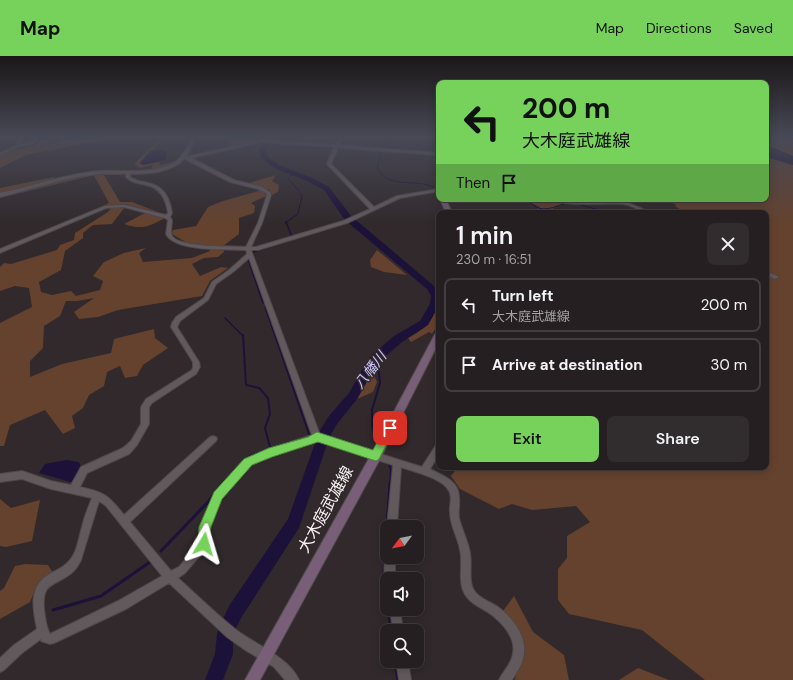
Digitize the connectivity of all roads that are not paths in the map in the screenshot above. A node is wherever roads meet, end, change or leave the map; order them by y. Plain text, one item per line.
1 (171, 166) edge
2 (202, 166) edge
3 (332, 166) edge
4 (128, 172) junction
5 (436, 191) edge
6 (0, 195) edge
7 (629, 202) edge
8 (372, 209) junction
9 (644, 210) edge
10 (167, 217) junction
11 (0, 251) edge
12 (249, 251) junction
13 (769, 274) edge
14 (775, 277) dead end
15 (436, 340) edge
16 (317, 437) junction
17 (213, 439) dead end
18 (436, 453) edge
19 (376, 456) junction
20 (397, 462) junction
21 (424, 471) junction
22 (0, 478) edge
23 (74, 489) junction
24 (97, 495) junction
25 (393, 520) edge
26 (124, 521) junction
27 (169, 577) junction
28 (43, 631) junction
29 (265, 655) junction
30 (0, 666) edge
31 (403, 668) edge
32 (252, 680) edge
33 (293, 680) edge
34 (405, 680) edge
35 (506, 680) edge

1 - 4 street
2 - 12 street
3 - 8 street
4 - 6 street
4 - 10 street
5 - 8 street
7 - 9 street
8 - 12 street
10 - 11 street
10 - 12 street
12 - 16 street
12 - 23 street
13 - 14 street
15 - 19 main road, 大木庭武雄線
16 - 19 street
16 - 27 street
17 - 26 street
18 - 21 street
19 - 20 street
19 - 29 main road, 大木庭武雄線
20 - 21 street
20 - 25 street
21 - 35 street
22 - 23 street
23 - 24 street
24 - 26 street
24 - 28 street
26 - 27 street
27 - 28 street
27 - 29 street
28 - 30 street
29 - 32 main road, 大木庭武雄線
29 - 33 street
31 - 34 street

